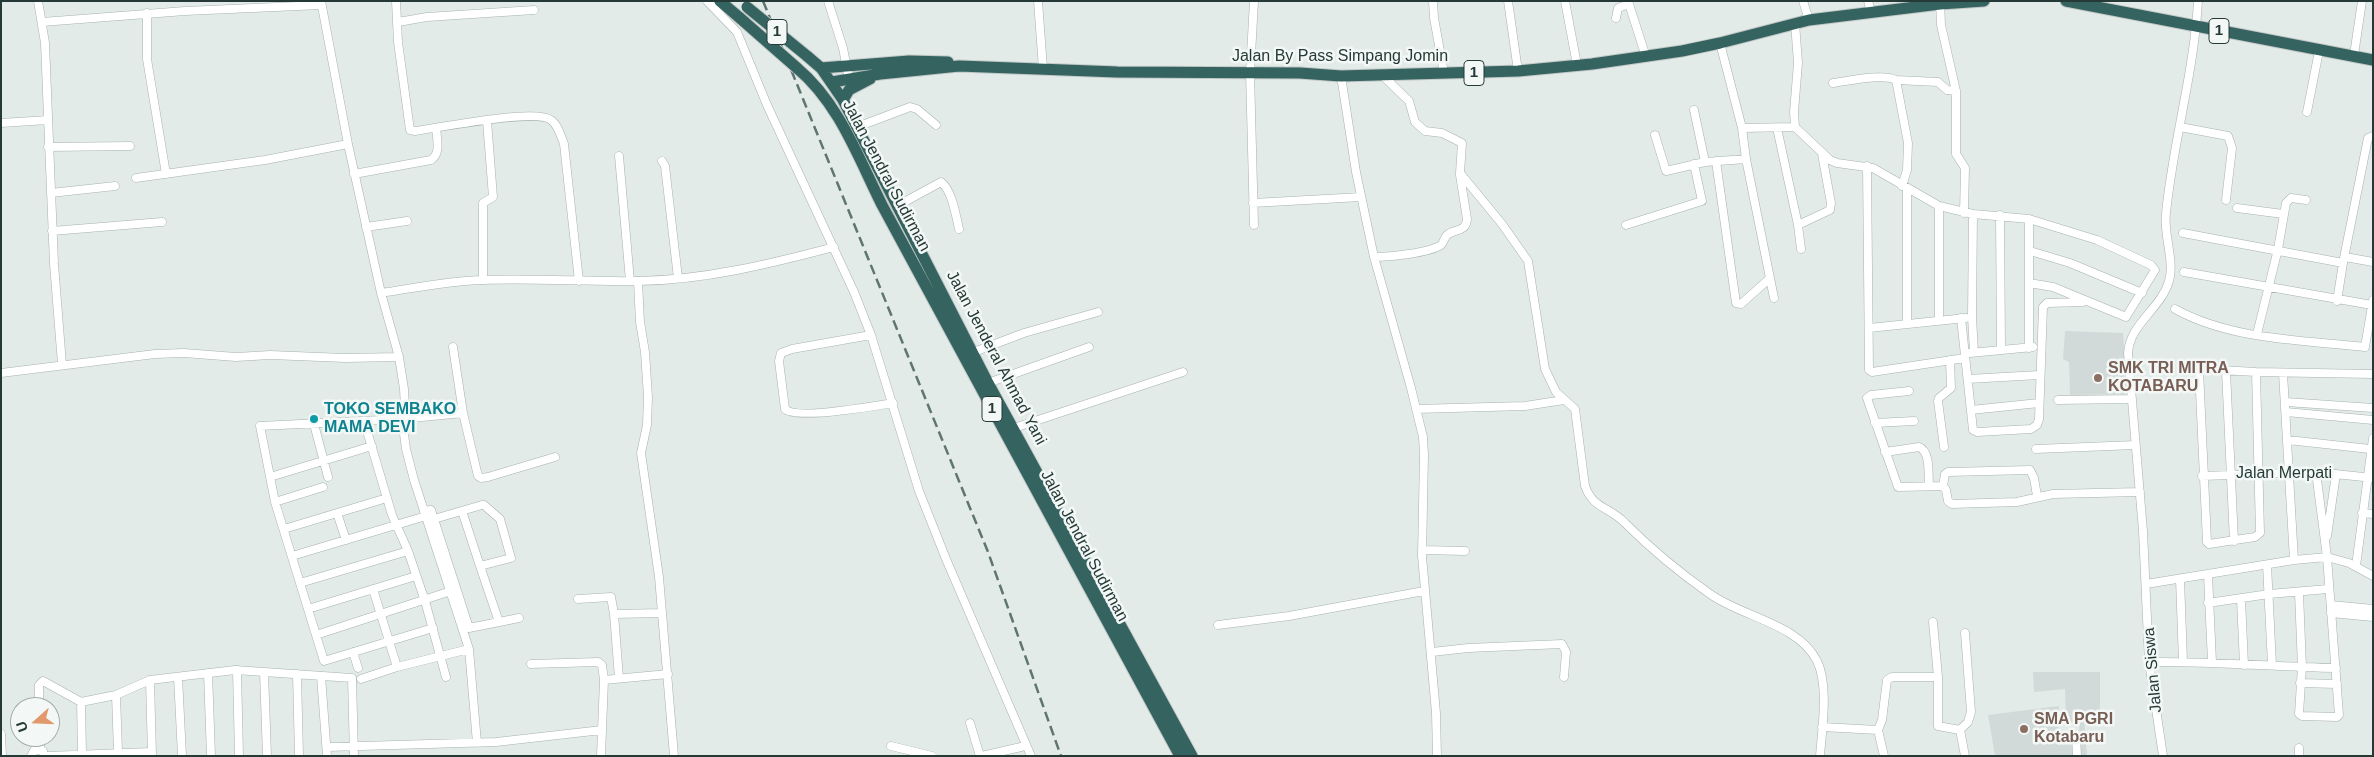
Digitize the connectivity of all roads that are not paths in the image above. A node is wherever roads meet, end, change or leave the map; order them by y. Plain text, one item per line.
1 (38, 1) edge
2 (396, 1) edge
3 (707, 1) edge
4 (720, 1) edge
5 (828, 1) edge
6 (1038, 1) edge
7 (1254, 1) edge
8 (1433, 1) edge
9 (1508, 1) edge
10 (1565, 1) edge
11 (1803, 1) edge
12 (1984, 1) edge
13 (2066, 1) edge
14 (2198, 1) edge
15 (2362, 1) edge
16 (321, 3) edge
17 (1940, 3) edge
18 (743, 4) edge
19 (1870, 6) edge
20 (534, 10) dead end
21 (147, 13) junction
22 (1616, 18) dead end
23 (1809, 20) junction
24 (42, 22) junction
25 (398, 22) junction
26 (1795, 23) junction
27 (2196, 27) junction
28 (1720, 44) junction
29 (2319, 51) junction
30 (2354, 55) junction
31 (1646, 57) junction
32 (2373, 60) edge
33 (1578, 65) junction
34 (847, 66) junction
35 (959, 66) junction
36 (821, 68) junction
37 (1043, 69) junction
38 (1518, 71) junction
39 (1250, 73) junction
40 (1444, 73) junction
41 (880, 74) junction
42 (1341, 76) junction
43 (1383, 76) junction
44 (849, 79) junction
45 (1896, 80) junction
46 (832, 82) junction
47 (1833, 83) dead end
48 (1956, 91) junction
49 (843, 100) junction
50 (1694, 110) dead end
51 (2307, 112) dead end
52 (48, 120) junction
53 (487, 121) junction
54 (1, 124) edge
55 (936, 125) dead end
56 (857, 127) junction
57 (1795, 127) junction
58 (2180, 127) junction
59 (436, 128) junction
60 (1742, 128) junction
61 (1777, 128) junction
62 (1655, 134) dead end
63 (2373, 136) edge
64 (348, 144) junction
65 (130, 146) dead end
66 (48, 147) junction
67 (1822, 154) junction
68 (619, 156) dead end
69 (1746, 159) junction
70 (1716, 161) junction
71 (662, 162) dead end
72 (1705, 162) junction
73 (1694, 164) junction
74 (1867, 166) junction
75 (1460, 173) junction
76 (166, 174) junction
77 (354, 174) junction
78 (136, 178) dead end
79 (115, 186) dead end
80 (1904, 188) junction
81 (51, 193) junction
82 (1362, 197) junction
83 (2226, 200) dead end
84 (2306, 200) dead end
85 (1253, 203) junction
86 (897, 206) junction
87 (1939, 206) junction
88 (2237, 208) dead end
89 (1964, 213) junction
90 (1973, 214) junction
91 (2284, 214) junction
92 (2000, 215) junction
93 (2030, 218) junction
94 (407, 221) dead end
95 (162, 222) dead end
96 (1254, 225) dead end
97 (1626, 225) dead end
98 (1798, 225) junction
99 (366, 227) junction
100 (960, 228) dead end
101 (52, 231) junction
102 (2183, 233) dead end
103 (834, 247) junction
104 (1801, 249) dead end
105 (2278, 249) junction
106 (2030, 251) junction
107 (1374, 257) junction
108 (2344, 260) junction
109 (2373, 262) edge
110 (2184, 272) dead end
111 (678, 278) junction
112 (1769, 279) junction
113 (483, 280) junction
114 (579, 281) junction
115 (634, 281) junction
116 (2030, 283) junction
117 (2268, 288) junction
118 (381, 293) junction
119 (2142, 293) junction
120 (1774, 298) dead end
121 (2337, 301) junction
122 (2086, 302) junction
123 (2372, 303) edge
124 (2175, 309) dead end
125 (1098, 312) dead end
126 (1972, 317) junction
127 (1961, 318) junction
128 (1938, 320) junction
129 (1907, 323) junction
130 (1868, 328) junction
131 (2257, 334) junction
132 (871, 335) junction
133 (453, 347) dead end
134 (1089, 347) dead end
135 (2040, 347) junction
136 (2030, 348) junction
137 (2001, 349) junction
138 (974, 352) junction
139 (1974, 352) junction
140 (1965, 356) junction
141 (399, 357) junction
142 (1950, 360) junction
143 (62, 364) junction
144 (2226, 371) junction
145 (1183, 372) dead end
146 (2256, 372) junction
147 (1, 373) edge
148 (2283, 373) junction
149 (2373, 374) edge
150 (2039, 375) junction
151 (1968, 379) junction
152 (988, 383) junction
153 (1909, 391) dead end
154 (2132, 399) junction
155 (1564, 400) junction
156 (2058, 400) dead end
157 (2286, 402) junction
158 (893, 403) junction
159 (2039, 403) junction
160 (2373, 408) edge
161 (1416, 409) junction
162 (1971, 410) junction
163 (2286, 412) junction
164 (463, 413) junction
165 (402, 419) junction
166 (2373, 420) edge
167 (364, 421) junction
168 (1914, 421) dead end
169 (1875, 423) junction
170 (314, 424) junction
171 (1014, 428) junction
172 (2373, 438) edge
173 (2288, 440) junction
174 (2135, 445) junction
175 (372, 446) junction
176 (1944, 447) dead end
177 (2036, 449) dead end
178 (2370, 449) junction
179 (1884, 452) junction
180 (556, 457) dead end
181 (322, 461) junction
182 (2259, 472) junction
183 (2288, 472) junction
184 (2316, 472) junction
185 (2230, 474) junction
186 (2336, 474) junction
187 (2202, 476) junction
188 (270, 477) junction
189 (328, 477) dead end
190 (2370, 477) edge
191 (1929, 486) junction
192 (1943, 486) junction
193 (323, 487) dead end
194 (2140, 492) junction
195 (2038, 496) junction
196 (387, 498) junction
197 (276, 502) junction
198 (462, 511) junction
199 (337, 513) junction
200 (2362, 513) junction
201 (2373, 514) edge
202 (428, 515) junction
203 (398, 524) junction
204 (284, 529) junction
205 (346, 540) junction
206 (2234, 541) junction
207 (2326, 545) junction
208 (1422, 550) junction
209 (1465, 550) dead end
210 (408, 551) junction
211 (292, 556) junction
212 (2327, 557) junction
213 (2294, 560) junction
214 (2267, 565) junction
215 (480, 566) junction
216 (2356, 566) junction
217 (2208, 575) junction
218 (416, 576) junction
219 (2373, 576) edge
220 (2180, 579) junction
221 (300, 583) junction
222 (2146, 584) junction
223 (373, 589) junction
224 (2328, 589) junction
225 (451, 591) junction
226 (1424, 591) junction
227 (2300, 593) junction
228 (2269, 594) junction
229 (2241, 598) junction
230 (578, 600) dead end
231 (424, 601) junction
232 (2208, 603) junction
233 (308, 609) junction
234 (2331, 609) junction
235 (2373, 609) edge
236 (662, 613) junction
237 (614, 614) junction
238 (381, 615) junction
239 (2373, 617) edge
240 (520, 618) dead end
241 (499, 622) junction
242 (1933, 622) dead end
243 (1218, 625) dead end
244 (433, 628) junction
245 (1965, 633) dead end
246 (316, 635) junction
247 (389, 642) junction
248 (469, 649) junction
249 (354, 652) junction
250 (1432, 652) junction
251 (442, 656) junction
252 (2150, 662) junction
253 (2183, 662) junction
254 (2212, 662) junction
255 (531, 664) dead end
256 (2244, 665) junction
257 (2272, 665) junction
258 (397, 667) junction
259 (2302, 667) junction
260 (358, 668) dead end
261 (2336, 668) junction
262 (236, 670) junction
263 (264, 672) junction
264 (208, 673) junction
265 (297, 674) junction
266 (668, 674) junction
267 (321, 676) junction
268 (1564, 676) dead end
269 (178, 677) junction
270 (446, 677) dead end
271 (1938, 677) junction
272 (620, 678) junction
273 (361, 679) dead end
274 (150, 680) junction
275 (604, 680) junction
276 (2300, 683) junction
277 (2337, 684) junction
278 (116, 695) junction
279 (39, 697) edge
280 (81, 702) junction
281 (1017, 722) junction
282 (970, 723) dead end
283 (1822, 727) junction
284 (602, 730) junction
285 (1878, 730) junction
286 (1960, 730) junction
287 (1, 734) edge
288 (2076, 736) dead end
289 (477, 743) junction
290 (354, 745) junction
291 (891, 746) dead end
292 (326, 747) junction
293 (1021, 747) junction
294 (118, 752) junction
295 (44, 754) edge
296 (82, 754) junction
297 (152, 754) edge
298 (2, 756) edge
299 (31, 756) edge
300 (182, 756) edge
301 (211, 756) edge
302 (239, 756) edge
303 (267, 756) edge
304 (298, 756) edge
305 (327, 756) edge
306 (354, 756) edge
307 (602, 756) edge
308 (674, 756) edge
309 (932, 756) edge
310 (981, 756) edge
311 (1030, 756) edge
312 (1180, 756) edge
313 (1192, 756) edge
314 (1437, 756) edge
315 (1820, 756) edge
316 (1884, 756) edge
317 (1965, 756) edge
318 (2077, 756) edge
319 (2163, 756) edge

1 - 24 street
2 - 25 street
3 - 103 street
4 - 312 highway, Jalan Jendral Sudirman / 1, bridge
5 - 34 street
6 - 37 street
7 - 39 street
8 - 40 street
9 - 38 street
10 - 33 street
11 - 23 street
12 - 17 highway, Jalan By Pass Simpang Jomin / 1
13 - 27 highway, 1
14 - 27 street, Jalan Siswa
15 - 30 street
16 - 21 street
16 - 64 street
17 - 19 highway, Jalan By Pass Simpang Jomin / 1
17 - 48 street
18 - 36 highway, Jalan Jenderal Ahmad Yani / 1, bridge
19 - 23 highway, Jalan By Pass Simpang Jomin / 1
20 - 25 street
21 - 24 street
21 - 76 street
22 - 31 street
23 - 26 highway, Jalan By Pass Simpang Jomin / 1
24 - 52 street
25 - 59 street
26 - 28 highway, Jalan By Pass Simpang Jomin / 1
26 - 57 street
27 - 29 highway, 1
27 - 58 street, Jalan Siswa
28 - 31 highway, Jalan By Pass Simpang Jomin / 1
28 - 60 street
29 - 30 highway, 1
29 - 51 street
30 - 32 highway, 1
31 - 33 highway, Jalan By Pass Simpang Jomin / 1
33 - 38 highway, Jalan By Pass Simpang Jomin / 1
34 - 35 highway, Jalan By Pass Simpang Jomin / 1
34 - 36 highway, Jalan By Pass Simpang Jomin / 1
34 - 44 street
35 - 37 highway, Jalan By Pass Simpang Jomin / 1
35 - 41 highway, Jalan By Pass Simpang Jomin / 1
36 - 46 highway, Jalan Jenderal Ahmad Yani / 1
37 - 39 highway, Jalan By Pass Simpang Jomin / 1
38 - 40 highway, Jalan By Pass Simpang Jomin / 1
39 - 42 highway, Jalan By Pass Simpang Jomin / 1
39 - 85 street
40 - 43 highway, Jalan By Pass Simpang Jomin / 1
41 - 44 highway, Jalan By Pass Simpang Jomin / 1
41 - 49 highway
42 - 43 highway, Jalan By Pass Simpang Jomin / 1
42 - 82 street
43 - 75 street
44 - 46 highway, Jalan By Pass Simpang Jomin / 1
45 - 47 street
45 - 48 street
45 - 80 street
46 - 49 highway, Jalan Jenderal Ahmad Yani / 1
48 - 89 street
49 - 56 highway, Jalan Jenderal Ahmad Yani / 1
50 - 72 street
52 - 54 street
52 - 66 street
53 - 59 street
53 - 113 street
53 - 114 street
55 - 56 street
56 - 86 highway, Jalan Jenderal Ahmad Yani / 1
57 - 61 street
57 - 67 street
58 - 83 street
58 - 154 street, Jalan Siswa
59 - 77 street
60 - 61 street
60 - 69 street
61 - 98 street
62 - 73 street
63 - 108 street
64 - 76 street
64 - 77 street
65 - 66 street
66 - 81 street
67 - 74 street
67 - 98 street
68 - 115 street
69 - 70 street
69 - 112 street
70 - 72 street
70 - 112 street
71 - 111 street
72 - 73 street
73 - 97 street
74 - 80 street
74 - 130 street
75 - 107 street
75 - 155 street
76 - 78 street
77 - 99 street
79 - 81 street
80 - 87 street
80 - 129 street
81 - 101 street
82 - 85 street
82 - 107 street
84 - 91 street
85 - 96 street
86 - 100 street
86 - 138 highway, Jalan Jenderal Ahmad Yani / 1
87 - 89 street
87 - 128 street
88 - 91 street
89 - 90 street
90 - 92 street
90 - 126 street
91 - 105 street
92 - 93 street
92 - 137 street
93 - 106 street
93 - 119 street
94 - 99 street
95 - 101 street
98 - 104 street
99 - 118 street
101 - 143 street
102 - 105 street
103 - 111 street
103 - 132 street
105 - 108 street
105 - 117 street
106 - 116 street
106 - 119 street
107 - 161 street
108 - 109 street
108 - 121 street
110 - 117 street
111 - 115 street
112 - 120 street
113 - 114 street
113 - 118 street
114 - 115 street
115 - 236 street
116 - 122 street
116 - 136 street
117 - 121 street
117 - 131 street
118 - 141 street
119 - 122 street
121 - 123 street
122 - 135 street
123 - 131 street
124 - 131 street
125 - 138 street
126 - 127 street
126 - 139 street
127 - 128 street
127 - 140 street
128 - 129 street
129 - 130 street
130 - 142 street
132 - 158 street
132 - 158 street
133 - 164 street
134 - 152 street
135 - 136 street
135 - 150 street
136 - 137 street
137 - 139 street
138 - 152 highway, Jalan Jenderal Ahmad Yani / 1
139 - 140 street
140 - 142 street
140 - 151 street
141 - 143 street
141 - 165 street
142 - 176 street
143 - 147 street
144 - 146 street
144 - 185 street
144 - 187 street
145 - 171 street
146 - 148 street
146 - 182 street
148 - 149 street
148 - 157 street
150 - 151 street
150 - 159 street
151 - 162 street
152 - 171 highway, Jalan Jenderal Ahmad Yani / 1
153 - 169 street
154 - 156 street
154 - 174 street, Jalan Siswa
155 - 161 street
155 - 283 street
157 - 160 street
157 - 163 street
158 - 281 street
159 - 162 street
159 - 162 street
161 - 208 street
163 - 166 street
163 - 173 street
164 - 165 street
164 - 180 street
165 - 167 street
165 - 202 street
167 - 170 street
167 - 175 street
168 - 169 street
169 - 179 street
170 - 181 street
170 - 188 street
171 - 313 highway, Jalan Jenderal Ahmad Yani / 1
172 - 178 street
173 - 178 street
173 - 183 street
174 - 177 street
174 - 194 street, Jalan Siswa
175 - 181 street
175 - 196 street
178 - 190 street
179 - 191 street
179 - 191 street
181 - 188 street
181 - 189 street
182 - 183 street, Jalan Merpati
182 - 185 street, Jalan Merpati
182 - 206 street
183 - 184 street, Jalan Merpati
183 - 213 street
184 - 186 street, Jalan Merpati
184 - 207 street
185 - 187 street, Jalan Merpati
185 - 206 street
186 - 190 street, Jalan Merpati
186 - 207 street
187 - 206 street
188 - 197 street
190 - 200 street
191 - 192 street
192 - 195 street
192 - 195 street
193 - 197 street
194 - 195 street
194 - 222 street, Jalan Siswa
196 - 199 street
196 - 203 street
197 - 204 street
198 - 202 street
198 - 215 street
198 - 215 street
199 - 204 street
199 - 205 street
200 - 201 street
200 - 216 street
202 - 203 street
202 - 225 street
202 - 241 street
203 - 205 street
203 - 210 street
204 - 211 street
205 - 211 street
207 - 212 street
208 - 209 street
208 - 226 street
210 - 218 street
210 - 221 street
211 - 221 street
212 - 213 street
212 - 216 street
212 - 224 street
213 - 214 street
214 - 217 street
214 - 228 street
215 - 241 street
216 - 219 street
217 - 220 street
217 - 232 street
218 - 223 street
218 - 231 street
220 - 222 street
220 - 253 street
221 - 233 street
222 - 252 street, Jalan Siswa
223 - 233 street
223 - 238 street
224 - 227 street
224 - 234 street
225 - 231 street
225 - 248 street
226 - 243 street
226 - 250 street
227 - 228 street
227 - 259 street
228 - 229 street
228 - 257 street
229 - 232 street
229 - 256 street
230 - 237 street
231 - 238 street
231 - 244 street
232 - 254 street
233 - 246 street
234 - 235 street
234 - 239 street
234 - 261 street
236 - 237 street
236 - 266 street
237 - 272 street
238 - 246 street
238 - 247 street
240 - 241 street
242 - 271 street
244 - 247 street
244 - 251 street
245 - 286 street
246 - 249 street
247 - 249 street
247 - 258 street
248 - 251 street
248 - 289 street
249 - 260 street
250 - 268 street
250 - 314 street
251 - 258 street
251 - 270 street
252 - 253 street
252 - 319 street, Jalan Siswa
253 - 254 street
254 - 256 street
255 - 275 street
256 - 257 street
257 - 259 street
258 - 273 street
259 - 261 street
259 - 276 street
261 - 277 street
262 - 263 street
262 - 264 street
262 - 302 street
263 - 265 street
263 - 303 street
264 - 269 street
264 - 301 street
265 - 267 street
265 - 304 street
266 - 272 street
266 - 308 street
267 - 290 street
267 - 292 street
269 - 274 street
269 - 300 street
271 - 285 street
271 - 286 street
272 - 275 street
274 - 278 street
274 - 297 street
275 - 284 street
276 - 277 street
276 - 277 street
278 - 280 street
278 - 294 street
279 - 280 street
280 - 296 street
281 - 293 street
281 - 311 street
282 - 310 street
283 - 285 street
283 - 315 street
284 - 289 street
284 - 307 street
285 - 316 street
286 - 317 street
287 - 298 street
288 - 318 street
289 - 290 street
290 - 292 street
290 - 306 street
291 - 309 street
292 - 305 street
293 - 310 street
293 - 311 street
294 - 296 street
294 - 297 street
295 - 296 street
295 - 299 street

